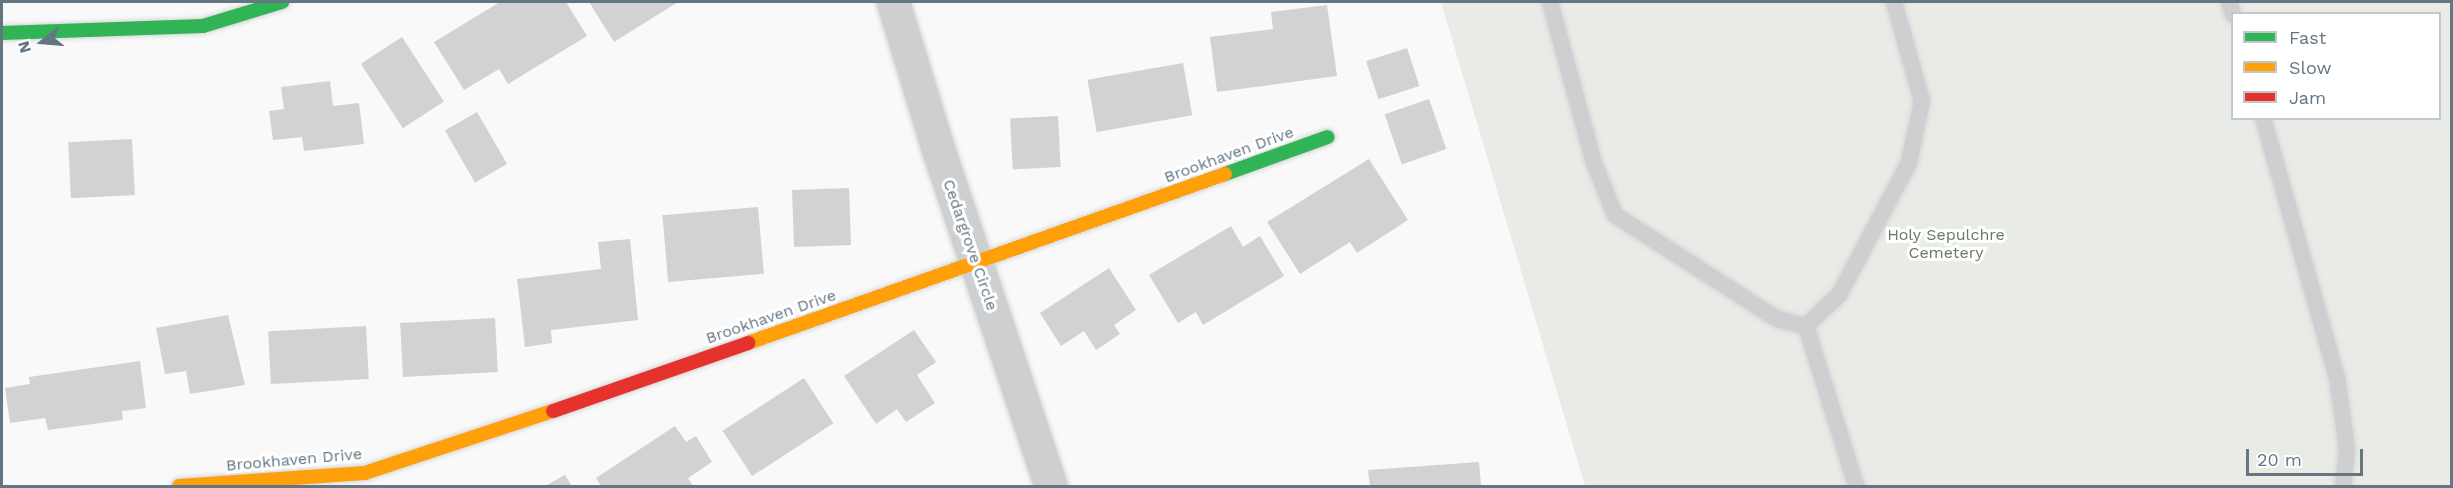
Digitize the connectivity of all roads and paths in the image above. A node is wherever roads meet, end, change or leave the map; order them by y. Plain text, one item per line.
1 (282, 2) edge
2 (893, 2) edge
3 (1550, 2) edge
4 (1894, 2) edge
5 (2, 33) edge
6 (2264, 120) edge
7 (1328, 137) dead end
8 (976, 263) junction
9 (1806, 326) junction
10 (179, 486) edge
11 (1051, 486) edge
12 (1856, 486) edge
13 (2343, 486) edge

1 - 5 street
2 - 8 street, Cedargrove Circle
3 - 9 lane
4 - 9 lane
6 - 13 lane
7 - 8 street, Brookhaven Drive
8 - 10 street, Brookhaven Drive
8 - 11 street, Cedargrove Circle
9 - 12 lane

